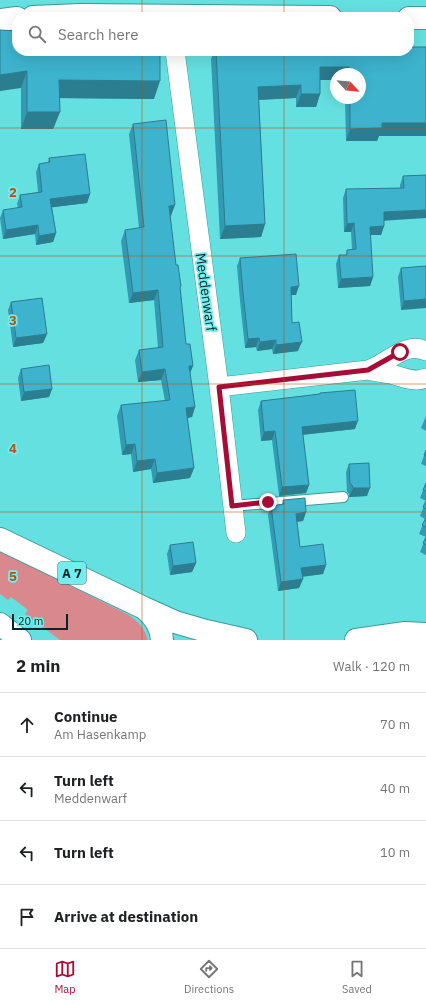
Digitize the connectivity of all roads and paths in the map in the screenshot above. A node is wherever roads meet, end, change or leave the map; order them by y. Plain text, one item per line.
1 (414, 18) edge
2 (426, 18) edge
3 (12, 19) edge
4 (0, 20) edge
5 (176, 56) edge
6 (426, 351) edge
7 (368, 370) junction
8 (426, 378) edge
9 (219, 387) junction
10 (344, 497) dead end
11 (232, 506) junction
12 (236, 533) dead end
13 (0, 539) edge
14 (144, 608) junction
15 (0, 624) edge
16 (426, 634) edge
17 (20, 640) edge
18 (162, 640) edge
19 (246, 640) edge
20 (356, 640) edge

1 - 2 main road
3 - 4 main road
5 - 9 street, Meddenwarf
6 - 7 street
7 - 8 street
7 - 9 street
9 - 11 street, Meddenwarf
10 - 11 lane
11 - 12 street, Meddenwarf
13 - 14 main road, A 7
14 - 18 main road, A 7
14 - 19 main road, A 7
15 - 17 main road
16 - 20 main road

